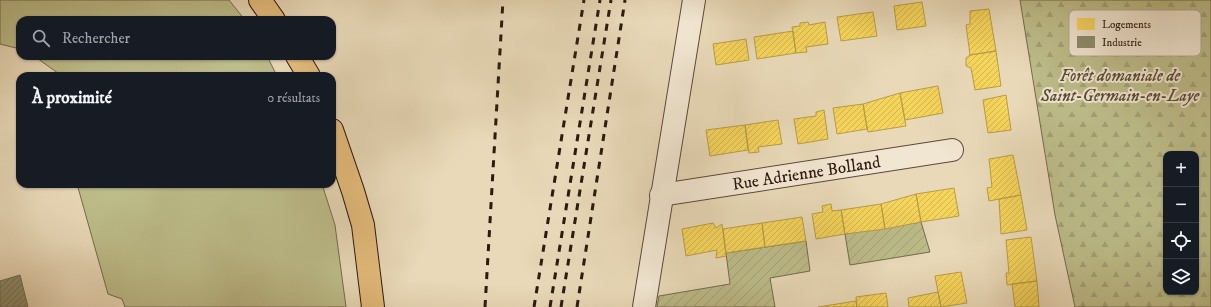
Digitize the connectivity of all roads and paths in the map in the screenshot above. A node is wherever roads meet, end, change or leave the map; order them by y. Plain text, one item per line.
1 (260, 0) edge
2 (694, 0) edge
3 (271, 16) edge
4 (299, 60) edge
5 (306, 72) edge
6 (336, 142) edge
7 (952, 150) dead end
8 (661, 195) junction
9 (373, 307) edge
10 (644, 307) edge

1 - 3 main road
2 - 8 street
4 - 5 main road
6 - 9 main road
7 - 8 street, Rue Adrienne Bolland
8 - 10 street

